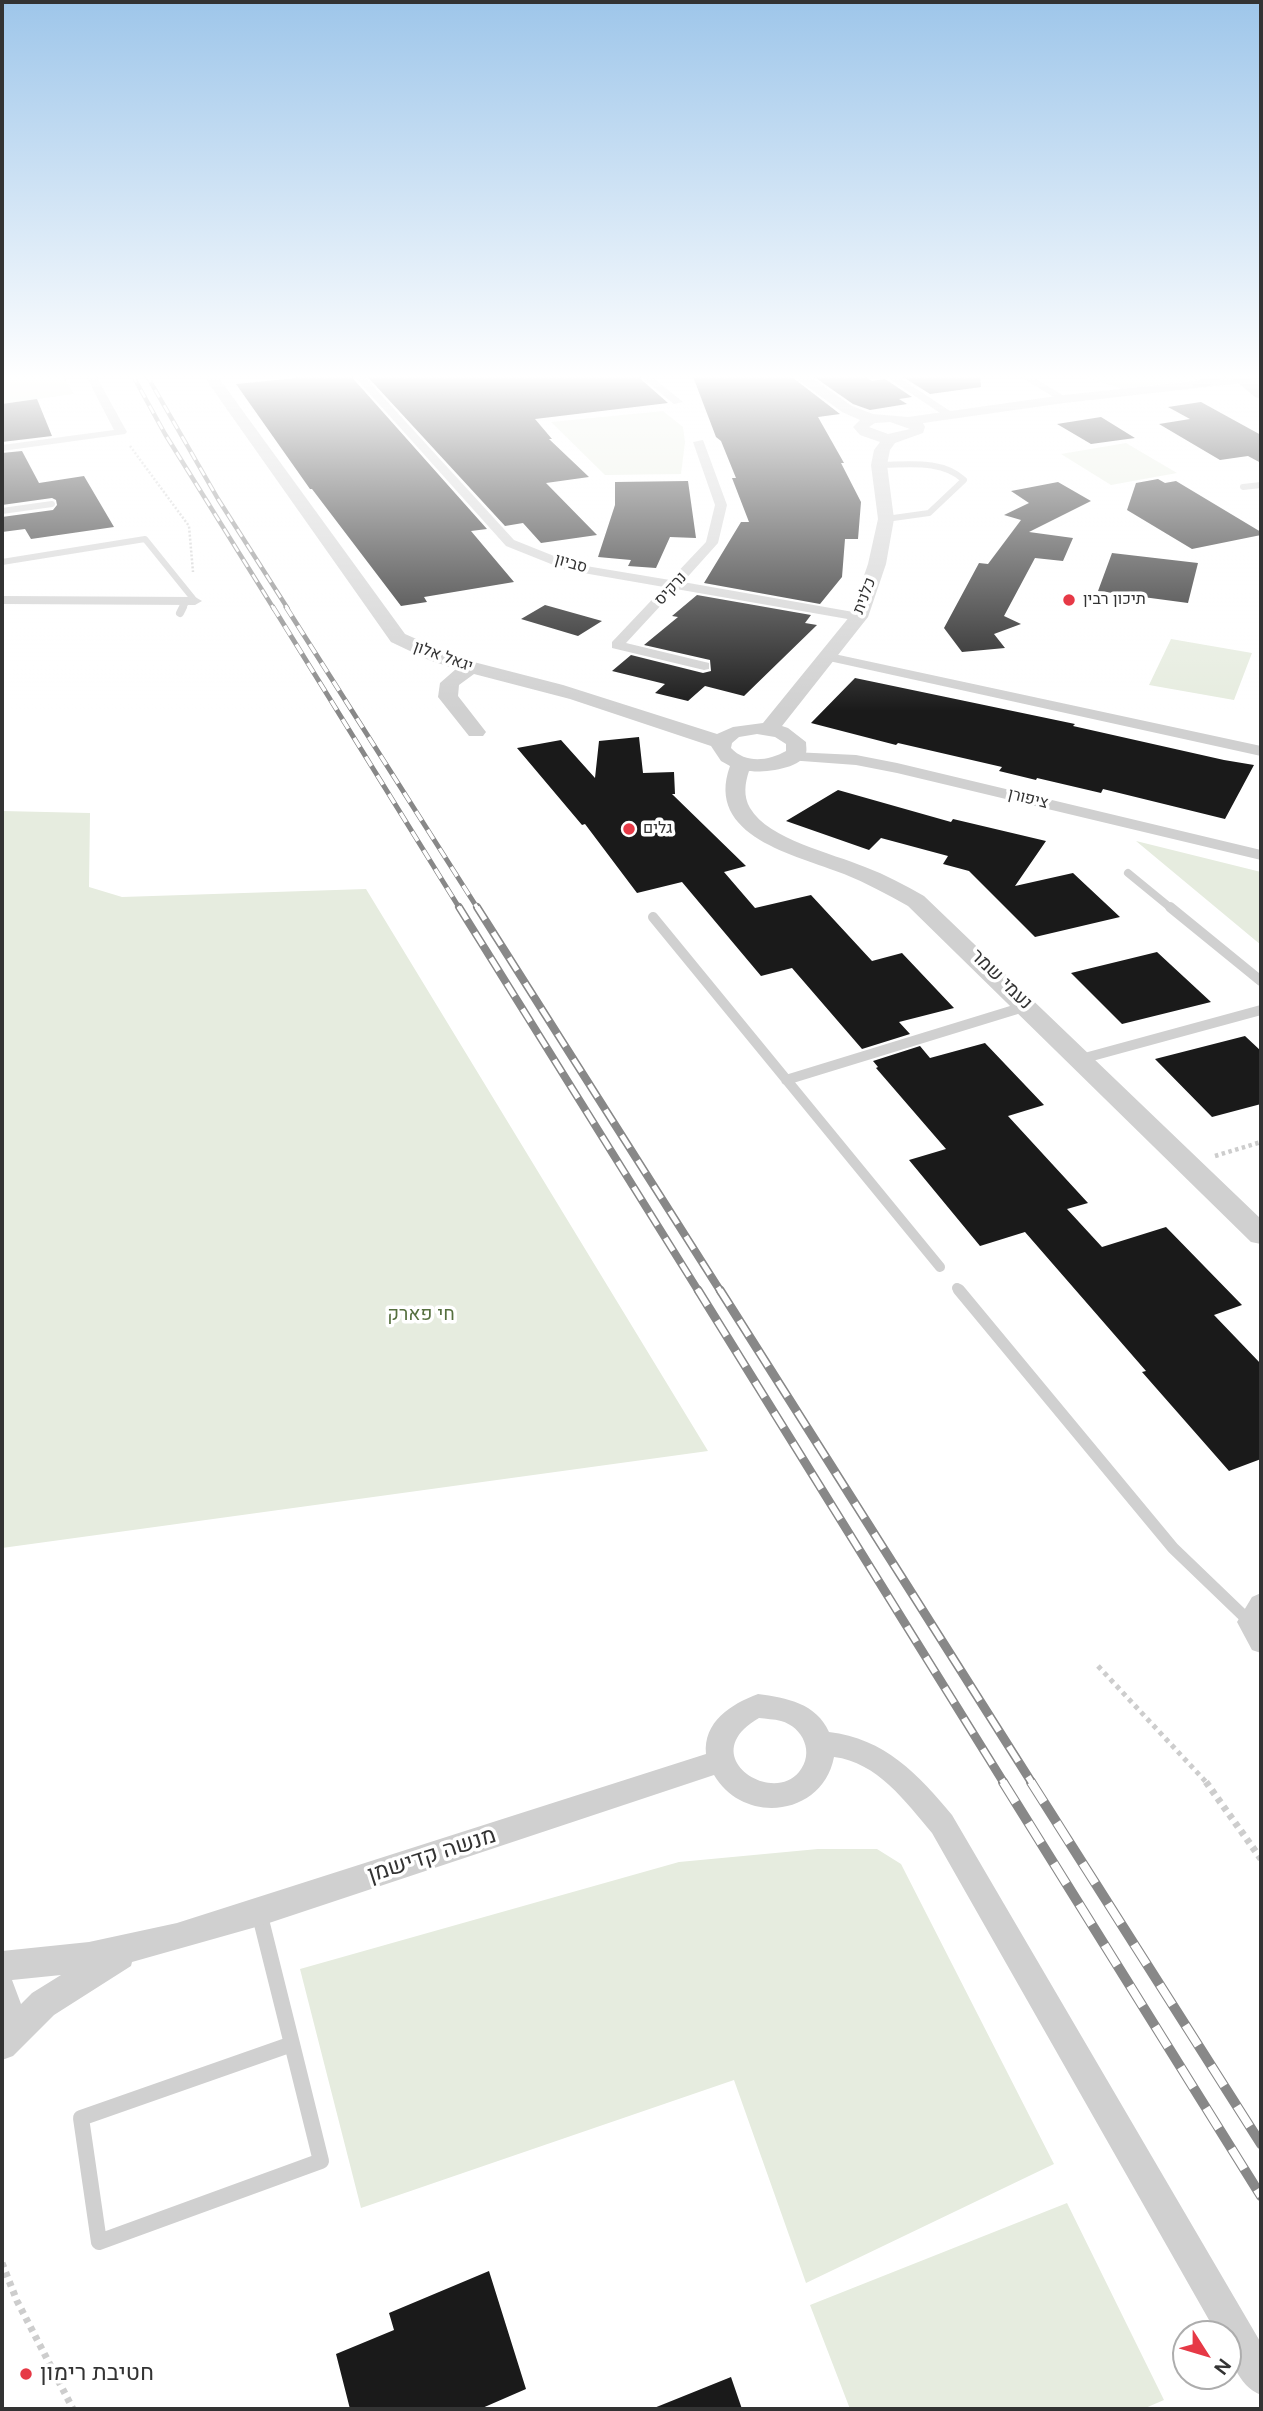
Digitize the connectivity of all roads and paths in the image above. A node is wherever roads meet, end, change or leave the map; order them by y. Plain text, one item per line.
1 (160, 487) edge
2 (290, 487) edge
3 (459, 487) edge
4 (715, 487) edge
5 (882, 487) edge
6 (957, 487) edge
7 (1243, 487) dead end
8 (1247, 487) edge
9 (52, 503) dead end
10 (2, 511) edge
11 (886, 519) junction
12 (2, 562) edge
13 (676, 584) junction
14 (2, 600) edge
15 (191, 601) junction
16 (180, 613) dead end
17 (859, 617) junction
18 (825, 656) junction
19 (704, 666) dead end
20 (470, 668) junction
21 (769, 729) junction
22 (476, 732) dead end
23 (720, 742) junction
24 (1261, 751) edge
25 (793, 757) junction
26 (741, 764) junction
27 (1261, 855) edge
28 (1128, 873) dead end
29 (653, 917) dead end
30 (1261, 981) edge
31 (1027, 1006) junction
32 (1261, 1010) edge
33 (1081, 1059) junction
34 (786, 1080) junction
35 (1261, 1142) edge
36 (1189, 1164) junction
37 (1261, 1235) edge
38 (940, 1267) dead end
39 (957, 1288) dead end
40 (1258, 1623) edge
41 (1098, 1666) dead end
42 (821, 1743) junction
43 (721, 1761) junction
44 (1261, 1859) edge
45 (259, 1912) junction
46 (141, 1946) junction
47 (2, 1966) edge
48 (2, 1991) edge
49 (2, 2043) edge
50 (292, 2044) junction
51 (2, 2263) edge
52 (1261, 2377) edge
53 (73, 2409) edge

1 - 15 path
2 - 20 street, יגאל אלון
3 - 13 street, סביון
4 - 13 street, נרקיס
5 - 11 street, כלנית
6 - 11 lane
7 - 8 lane
9 - 10 lane
11 - 17 street, כלנית
12 - 15 lane
13 - 17 street, סביון
13 - 19 street, נרקיס
14 - 15 street
15 - 16 lane
17 - 18 street, כלנית
18 - 21 street, כלנית
18 - 24 street
20 - 22 street
20 - 23 street, יגאל אלון
21 - 23 street
21 - 25 street
23 - 26 street
25 - 26 street
25 - 27 street, ציפורן
26 - 31 street, נעמי שמר
28 - 30 lane
29 - 34 lane
31 - 33 street, נעמי שמר
31 - 34 lane
32 - 33 lane
33 - 36 street, נעמי שמר
34 - 38 lane
35 - 36 path
36 - 37 street, נעמי שמר
39 - 40 lane
41 - 44 path
42 - 43 street
42 - 43 street
42 - 52 street
43 - 45 street, מנשה קדישמן
45 - 46 street, מנשה קדישמן
45 - 50 lane
46 - 47 street, מנשה קדישמן
46 - 49 street, מנשה קדישמן
48 - 49 street
50 - 50 lane
51 - 53 path

